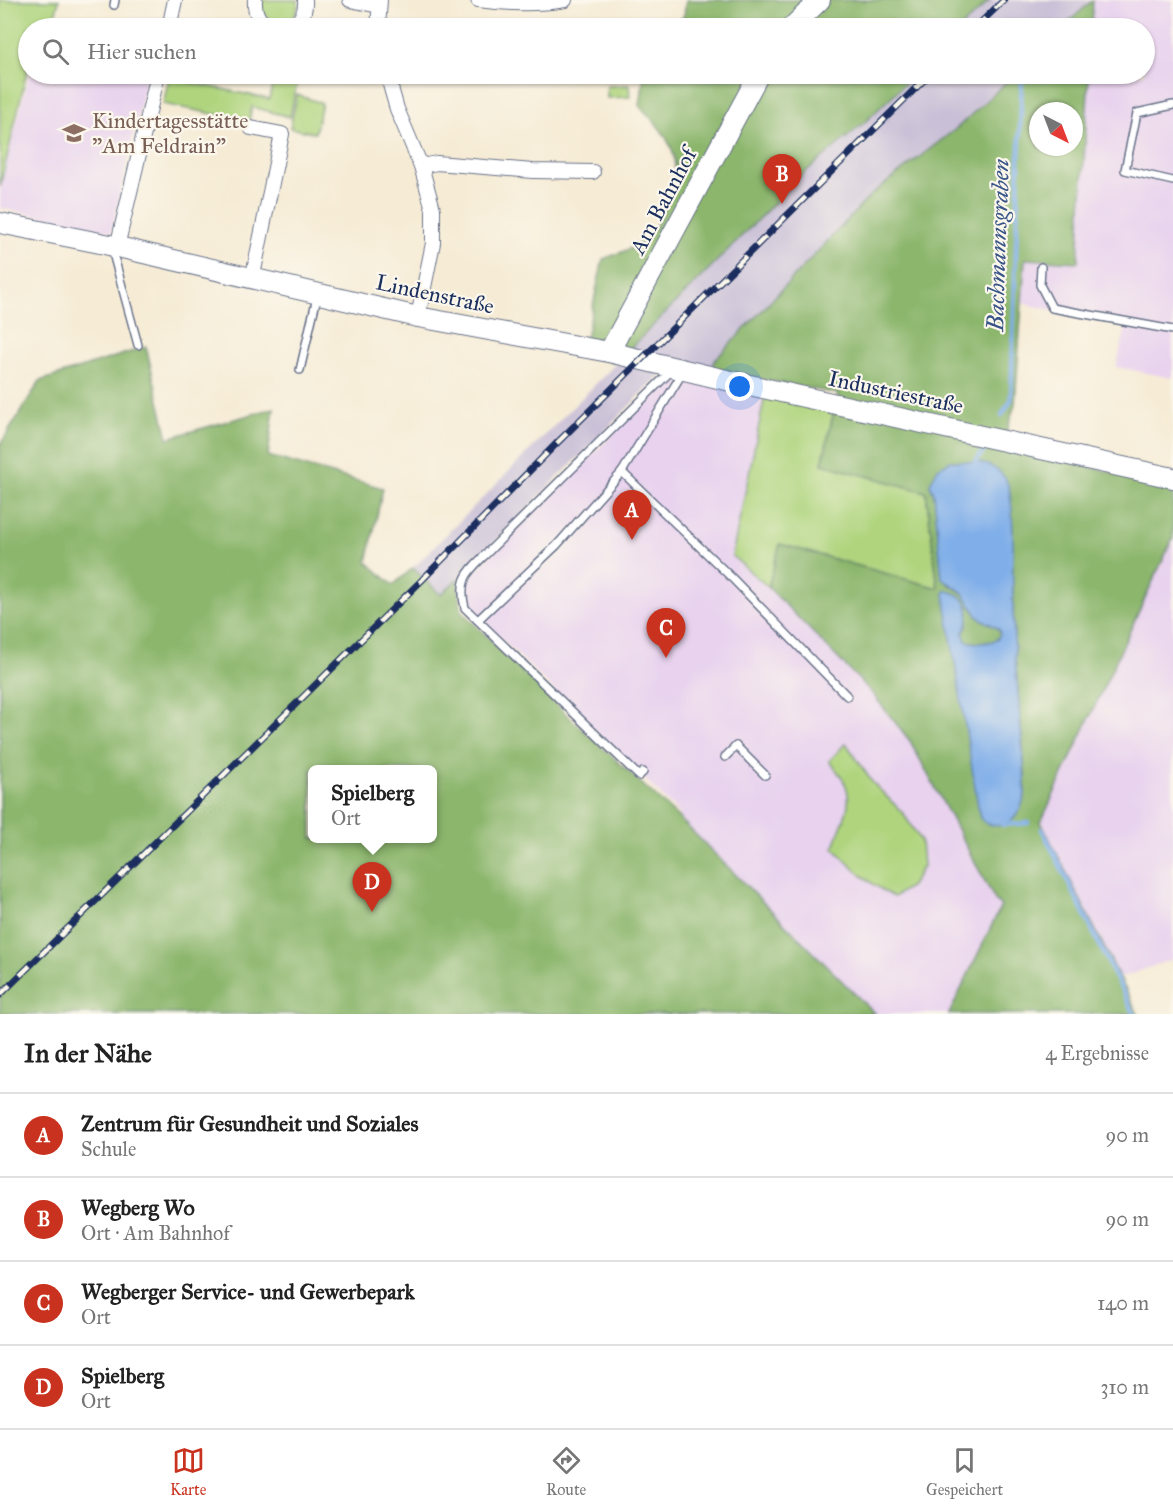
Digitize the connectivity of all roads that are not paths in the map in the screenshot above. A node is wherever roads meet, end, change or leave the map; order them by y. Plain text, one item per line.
1 (175, 0) edge
2 (255, 0) edge
3 (305, 0) edge
4 (350, 0) edge
5 (478, 0) edge
6 (566, 0) edge
7 (820, 0) edge
8 (379, 3) edge
9 (171, 18) edge
10 (259, 18) edge
11 (301, 18) edge
12 (378, 18) edge
13 (801, 18) edge
14 (151, 84) edge
15 (390, 84) edge
16 (754, 84) edge
17 (1173, 105) edge
18 (251, 128) dead end
19 (421, 166) junction
20 (593, 172) dead end
21 (1173, 181) edge
22 (0, 223) edge
23 (116, 252) junction
24 (1041, 267) dead end
25 (252, 279) junction
26 (318, 294) junction
27 (418, 316) junction
28 (1173, 330) edge
29 (138, 345) dead end
30 (609, 352) junction
31 (680, 368) junction
32 (300, 370) dead end
33 (622, 472) junction
34 (1173, 478) edge
35 (478, 621) junction
36 (847, 696) dead end
37 (725, 757) dead end
38 (643, 772) dead end
39 (765, 775) dead end

1 - 9 street
2 - 10 street
3 - 11 street
4 - 8 street
5 - 6 street
7 - 13 street
8 - 12 street
14 - 23 street
15 - 19 street
16 - 30 street, Am Bahnhof
17 - 21 lane
18 - 25 street
19 - 20 street
19 - 27 street
22 - 23 street, Lindenstraße
23 - 25 street, Lindenstraße
23 - 29 lane
24 - 28 lane
25 - 26 street, Lindenstraße
26 - 27 street, Lindenstraße
26 - 32 lane
27 - 30 street, Lindenstraße
30 - 31 street, Industriestraße
31 - 33 lane
31 - 34 street, Industriestraße
31 - 35 lane
33 - 35 lane
33 - 36 lane
35 - 38 lane
37 - 39 lane

